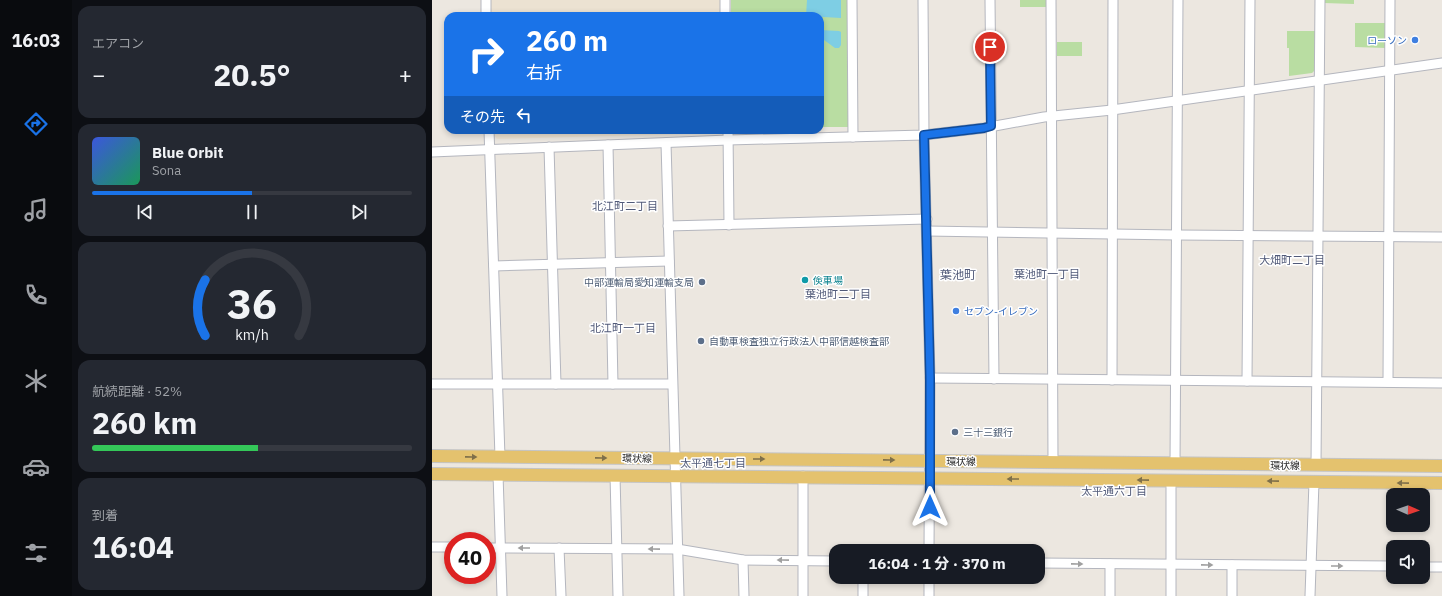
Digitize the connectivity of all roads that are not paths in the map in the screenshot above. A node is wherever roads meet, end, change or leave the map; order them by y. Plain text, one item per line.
1 (486, 0) edge
2 (725, 0) edge
3 (852, 0) edge
4 (924, 0) edge
5 (990, 0) edge
6 (1051, 0) edge
7 (1113, 0) edge
8 (1178, 0) edge
9 (1250, 0) edge
10 (1320, 0) edge
11 (1390, 0) edge
12 (486, 12) edge
13 (726, 12) edge
14 (1442, 63) edge
15 (1390, 70) junction
16 (1319, 80) junction
17 (1249, 90) junction
18 (1178, 99) junction
19 (1112, 110) junction
20 (1052, 117) junction
21 (991, 126) junction
22 (488, 134) edge
23 (728, 134) edge
24 (924, 135) junction
25 (853, 137) junction
26 (728, 140) junction
27 (666, 142) junction
28 (608, 145) junction
29 (549, 147) junction
30 (489, 149) junction
31 (432, 152) edge
32 (927, 219) junction
33 (729, 225) junction
34 (668, 226) junction
35 (927, 231) junction
36 (993, 232) junction
37 (1052, 233) junction
38 (1112, 234) junction
39 (1176, 235) junction
40 (1248, 235) junction
41 (1318, 236) junction
42 (1389, 236) junction
43 (1442, 237) edge
44 (669, 261) junction
45 (611, 263) junction
46 (552, 265) junction
47 (494, 266) junction
48 (930, 378) junction
49 (994, 379) junction
50 (1053, 379) junction
51 (1112, 380) junction
52 (1175, 380) junction
53 (1247, 381) junction
54 (1317, 382) junction
55 (1388, 382) junction
56 (1442, 383) edge
57 (432, 384) edge
58 (497, 384) junction
59 (556, 384) junction
60 (613, 384) junction
61 (672, 384) junction
62 (432, 456) edge
63 (500, 457) junction
64 (674, 459) junction
65 (930, 461) junction
66 (1053, 461) junction
67 (1175, 464) junction
68 (1316, 465) junction
69 (1442, 466) edge
70 (432, 474) edge
71 (498, 474) junction
72 (615, 475) junction
73 (675, 476) junction
74 (804, 476) junction
75 (930, 478) junction
76 (1171, 480) junction
77 (1314, 482) junction
78 (1442, 483) edge
79 (929, 544) edge
80 (432, 547) edge
81 (444, 547) edge
82 (496, 548) edge
83 (500, 548) junction
84 (559, 548) junction
85 (617, 549) junction
86 (678, 549) junction
87 (743, 560) junction
88 (803, 561) junction
89 (829, 561) edge
90 (1045, 563) edge
91 (1110, 564) junction
92 (1170, 565) junction
93 (1232, 565) junction
94 (1312, 566) junction
95 (1386, 566) edge
96 (1430, 567) edge
97 (1442, 567) edge
98 (862, 584) edge
99 (929, 584) edge
100 (502, 596) edge
101 (561, 596) edge
102 (618, 596) edge
103 (679, 596) edge
104 (744, 596) edge
105 (803, 596) edge
106 (862, 596) edge
107 (929, 596) edge
108 (1110, 596) edge
109 (1170, 596) edge
110 (1232, 596) edge
111 (1310, 596) edge

1 - 12 street
2 - 13 street
3 - 25 street
4 - 24 street
5 - 21 street
6 - 20 street
7 - 19 street
8 - 18 street
9 - 17 street
10 - 16 street
11 - 15 street
14 - 15 street
15 - 16 street
15 - 42 street
16 - 17 street
16 - 41 street
17 - 18 street
17 - 40 street
18 - 19 street
18 - 39 street
19 - 20 street
19 - 38 street
20 - 21 street
20 - 37 street
21 - 24 street
21 - 36 street
22 - 30 street
23 - 26 street
24 - 25 street
24 - 32 street
25 - 26 street
26 - 27 street
26 - 33 street
27 - 28 street
27 - 34 street
28 - 29 street
28 - 45 street
29 - 30 street
29 - 46 street
30 - 31 street
30 - 47 street
32 - 33 street
32 - 35 street
33 - 34 street
34 - 44 street
35 - 36 street
35 - 48 street
36 - 37 street
36 - 49 street
37 - 38 street
37 - 50 street
38 - 39 street
38 - 51 street
39 - 40 street
39 - 52 street
40 - 41 street
40 - 53 street
41 - 42 street
41 - 54 street
42 - 43 street
42 - 55 street
44 - 45 street
44 - 61 street
45 - 46 street
45 - 60 street
46 - 47 street
46 - 59 street
47 - 58 street
48 - 49 street
48 - 65 street
49 - 50 street
50 - 51 street
50 - 66 street
51 - 52 street
52 - 53 street
52 - 67 street
53 - 54 street
54 - 55 street
54 - 68 street
55 - 56 street
57 - 58 street
58 - 59 street
58 - 63 street
59 - 60 street
60 - 61 street
61 - 64 street
62 -> 63 main road, 環状線
63 -> 64 main road, 環状線
64 -> 65 main road, 環状線
64 - 73 street
65 - 66 main road, 環状線
65 - 75 street
66 - 67 main road, 環状線
67 - 68 main road, 環状線
68 - 69 main road, 環状線
70 - 71 main road, 環状線
71 - 72 main road, 環状線
71 - 83 street
72 - 73 main road, 環状線
72 - 85 street
73 - 74 main road, 環状線
73 - 86 street
74 - 75 main road, 環状線
74 - 88 street
76 -> 75 main road, 環状線
75 - 79 street
77 -> 76 main road, 環状線
76 - 92 street
78 -> 77 main road, 環状線
77 - 94 street
80 - 81 street
82 - 83 street
84 -> 83 street
83 - 100 street
84 - 85 street
84 - 101 street
86 -> 85 street
85 - 102 street
86 - 87 street
86 - 103 street
88 -> 87 street
87 - 104 street
88 - 89 street
88 - 105 street
90 -> 91 street
91 - 92 street
91 - 108 street
92 -> 93 street
92 - 109 street
93 - 94 street
93 - 110 street
94 -> 95 street
94 - 111 street
96 - 97 street
98 - 106 street
99 - 107 street

